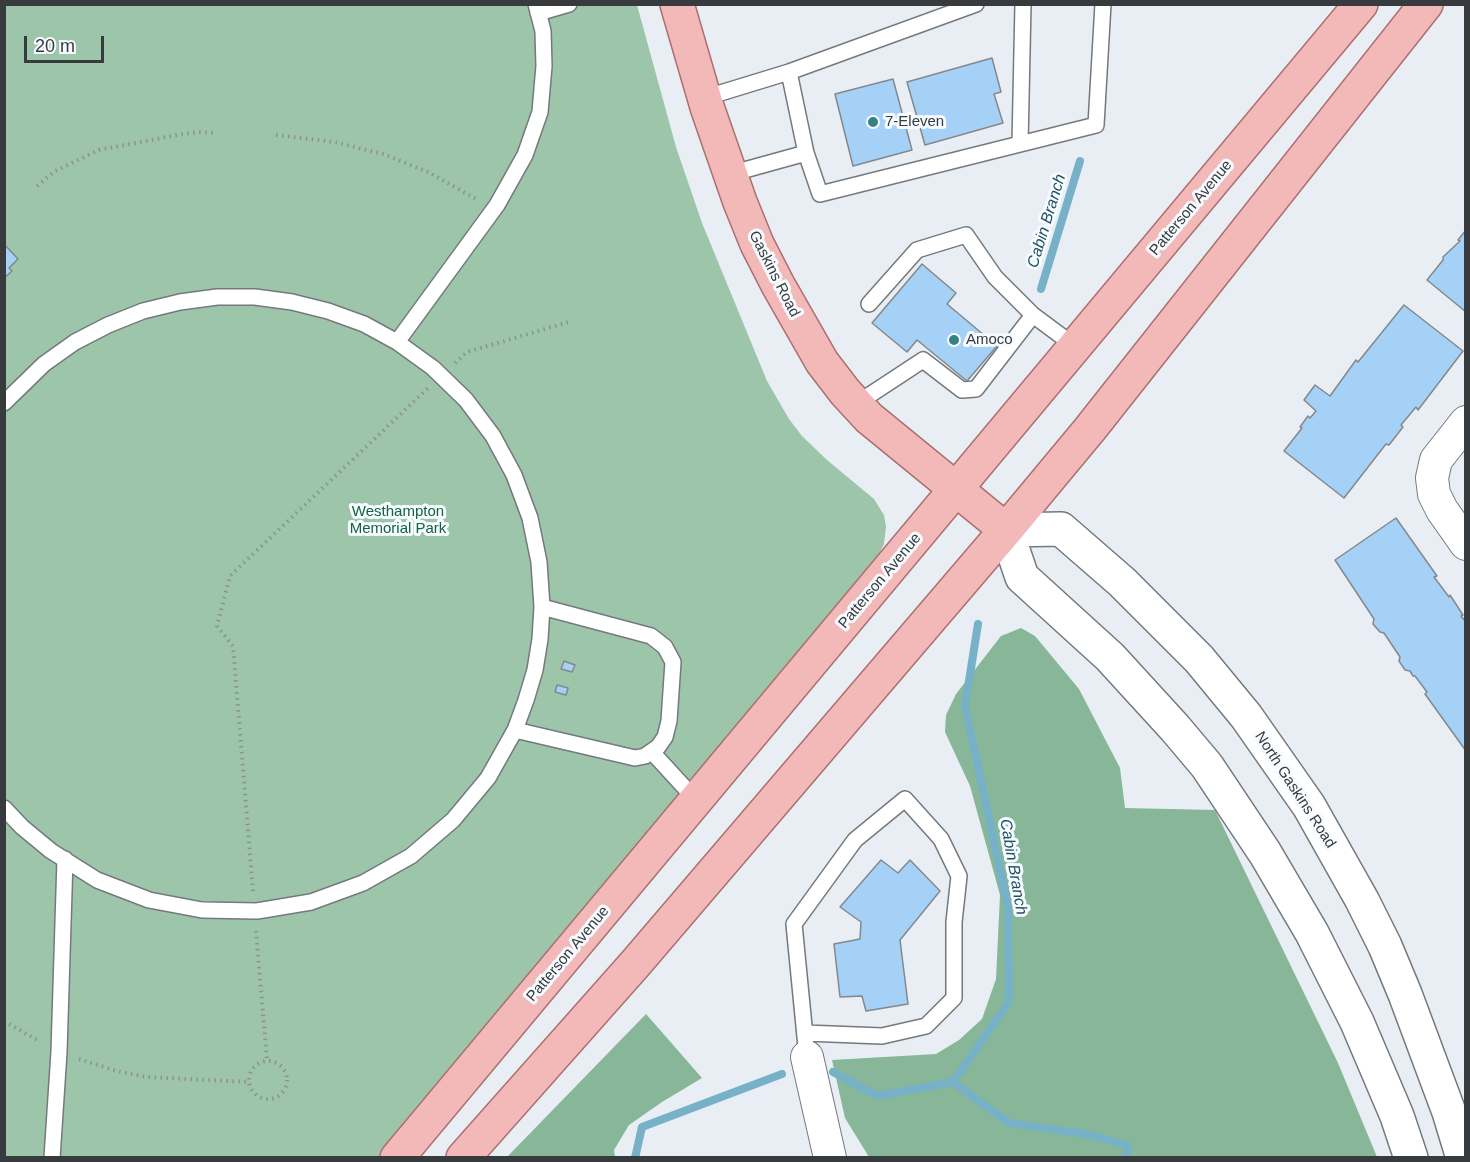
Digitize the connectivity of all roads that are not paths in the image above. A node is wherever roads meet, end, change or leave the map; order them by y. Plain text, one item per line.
1 (569, 4) edge
2 (677, 4) edge
3 (976, 4) edge
4 (1023, 4) edge
5 (1103, 4) edge
6 (1361, 4) edge
7 (1426, 4) edge
8 (537, 8) edge
9 (789, 72) junction
10 (704, 98) junction
11 (1020, 144) junction
12 (806, 153) junction
13 (730, 174) junction
14 (869, 304) dead end
15 (1033, 315) junction
16 (397, 342) junction
17 (1076, 346) junction
18 (4, 403) edge
19 (856, 404) junction
20 (1466, 422) edge
21 (957, 490) junction
22 (1006, 530) junction
23 (1466, 544) edge
24 (542, 607) junction
25 (515, 730) junction
26 (652, 752) junction
27 (696, 800) junction
28 (4, 808) edge
29 (65, 859) junction
30 (806, 1045) junction
31 (1457, 1109) edge
32 (52, 1158) edge
33 (397, 1158) edge
34 (463, 1158) edge
35 (830, 1158) edge
36 (1411, 1158) edge
37 (1463, 1158) edge

1 - 8 lane
2 - 10 main road, Gaskins Road
3 - 9 lane
4 - 11 lane
5 - 11 lane
6 - 17 main road, Patterson Avenue
7 - 22 main road
8 - 16 lane
9 - 10 lane
9 - 12 lane
10 - 13 main road, Gaskins Road
11 - 12 lane
12 - 13 lane
13 - 19 main road, Gaskins Road
14 - 15 lane
15 - 17 lane
15 - 19 lane
16 - 18 lane
16 - 24 lane
17 - 21 main road, Patterson Avenue
19 - 21 main road, Gaskins Road
20 - 23 street
21 - 22 main road
21 - 27 main road, Patterson Avenue
22 - 31 main road, North Gaskins Road
22 - 34 main road
22 - 36 main road
24 - 25 lane
24 - 26 lane
25 - 26 lane
25 - 29 lane
26 - 27 lane
27 - 33 main road, Patterson Avenue
28 - 29 lane
29 - 32 lane
30 - 30 lane
30 - 35 street
31 - 37 main road, North Gaskins Road

